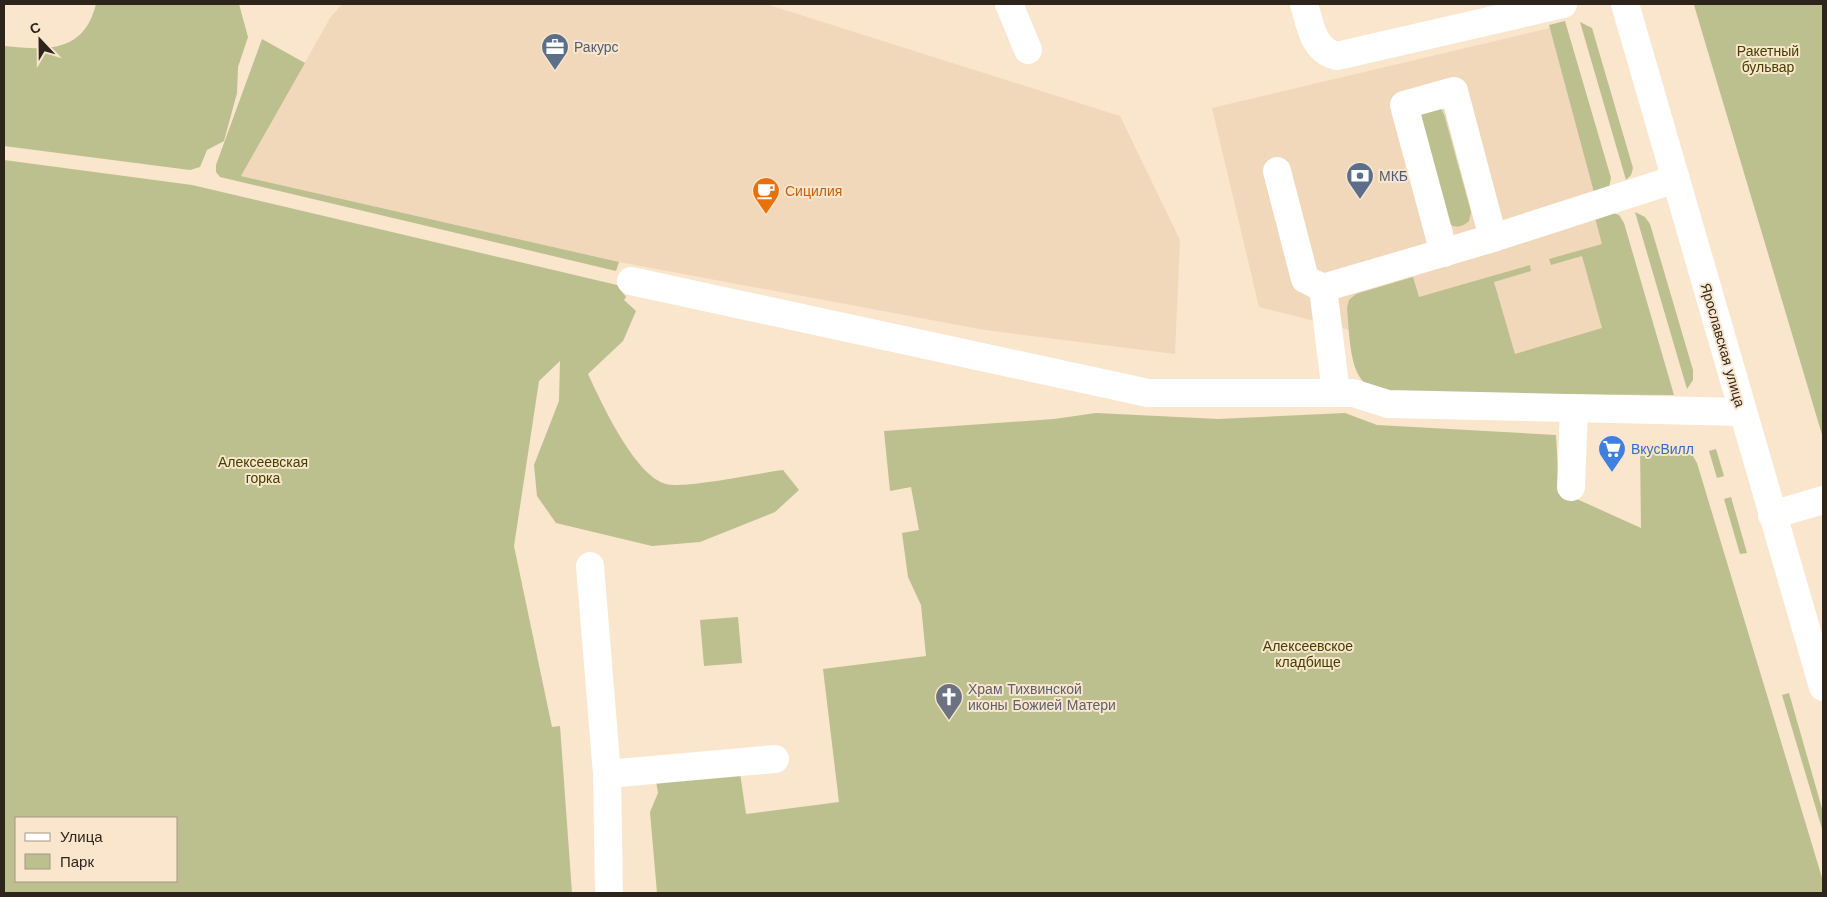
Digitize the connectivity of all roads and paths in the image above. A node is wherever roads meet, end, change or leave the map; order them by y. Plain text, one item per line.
1 (1009, 4) edge
2 (1304, 4) edge
3 (1562, 4) edge
4 (1625, 4) edge
5 (1028, 50) dead end
6 (1277, 171) dead end
7 (1676, 179) junction
8 (1494, 238) junction
9 (1444, 253) junction
10 (631, 281) dead end
11 (1323, 288) junction
12 (1336, 393) junction
13 (1574, 409) junction
14 (1742, 412) junction
15 (1571, 487) dead end
16 (1823, 500) edge
17 (1772, 515) junction
18 (590, 566) dead end
19 (1823, 687) edge
20 (775, 759) dead end
21 (607, 774) junction
22 (609, 893) edge

1 - 5 street
2 - 3 street
4 - 7 street, Ярославская улица
6 - 11 street
7 - 8 street
7 - 14 street, Ярославская улица
8 - 9 street
8 - 9 street
9 - 11 street
10 - 12 street
11 - 12 street
12 - 13 street
13 - 14 street
13 - 15 street
14 - 17 street, Ярославская улица
16 - 17 street
17 - 19 street, Ярославская улица
18 - 21 street
20 - 21 street
21 - 22 street

